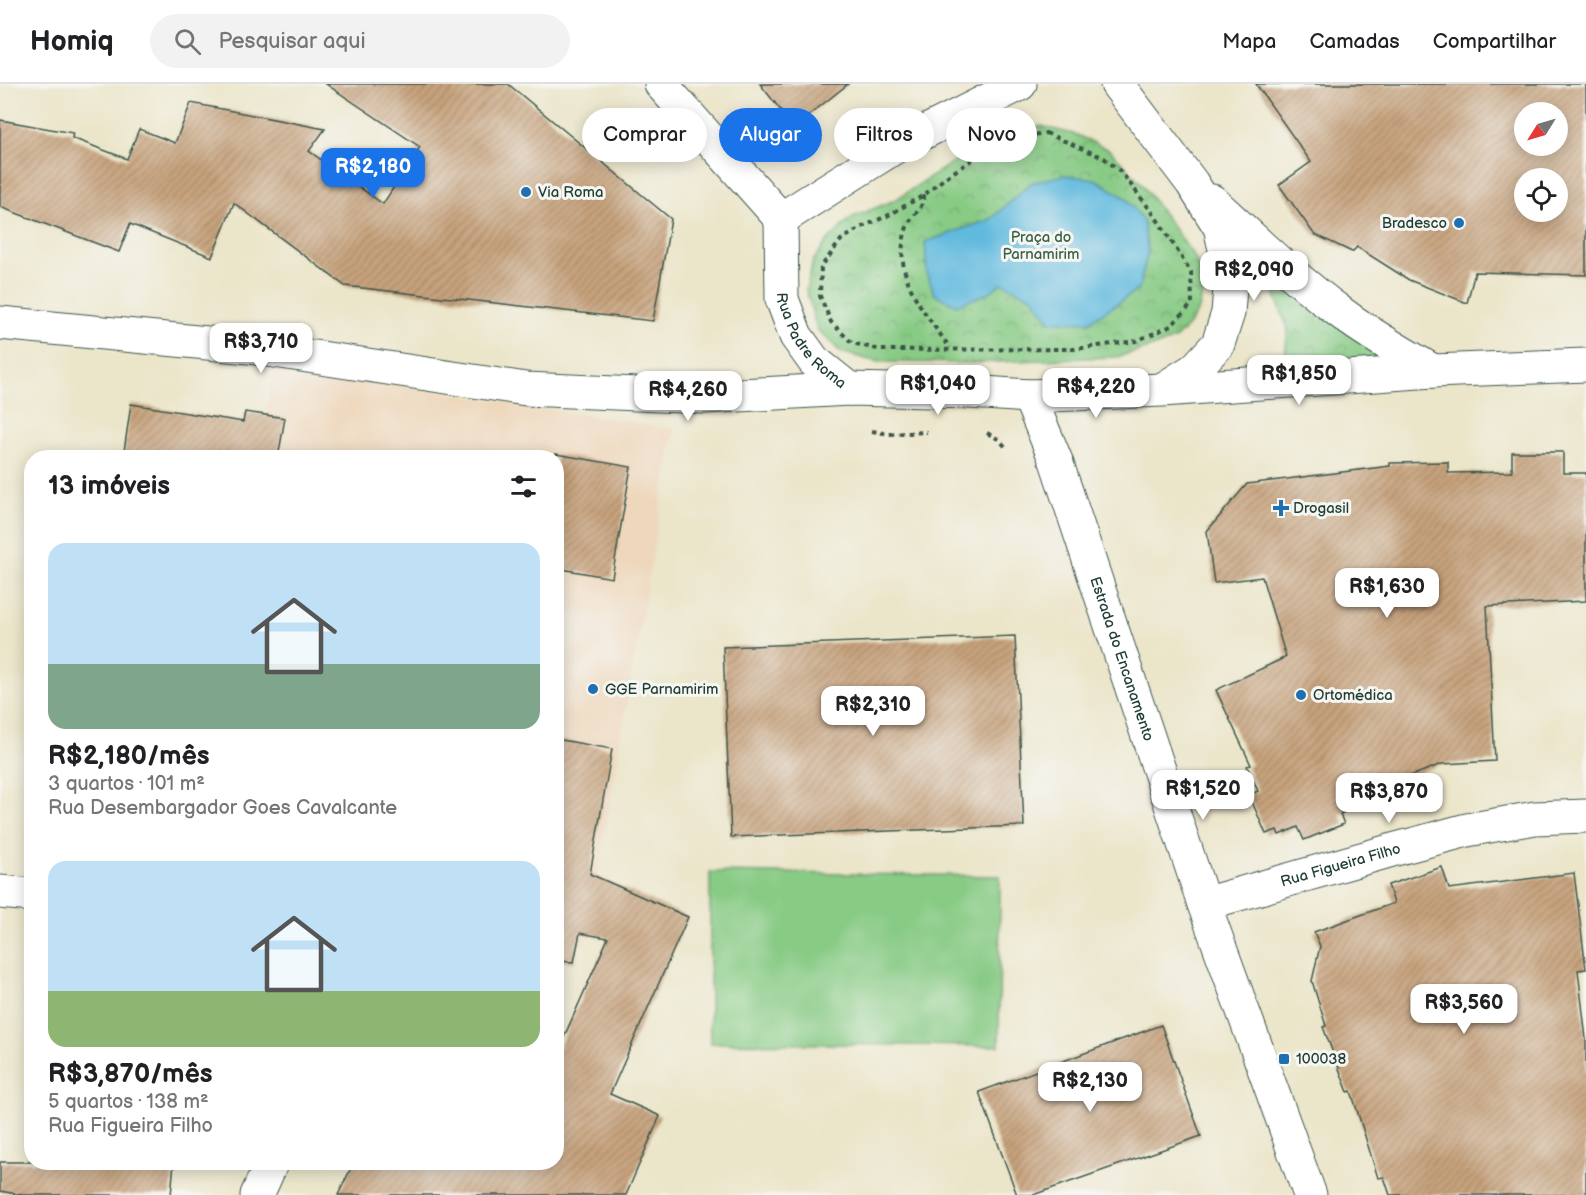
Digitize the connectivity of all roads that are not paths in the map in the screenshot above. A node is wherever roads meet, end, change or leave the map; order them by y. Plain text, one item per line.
1 (661, 84) edge
2 (1020, 84) edge
3 (1117, 84) edge
4 (1192, 183) junction
5 (781, 219) junction
6 (0, 323) edge
7 (1586, 364) edge
8 (1433, 370) junction
9 (849, 389) junction
10 (1162, 390) junction
11 (1029, 396) junction
12 (1586, 816) edge
13 (0, 892) edge
14 (24, 894) edge
15 (1204, 904) junction
16 (268, 1170) edge
17 (257, 1195) edge
18 (1310, 1195) edge

1 - 5 main road
2 - 5 main road
3 - 4 main road
4 - 8 main road
4 - 10 main road
5 - 9 main road, Rua Padre Roma
6 - 9 main road
7 - 8 main road
8 - 10 main road
9 - 11 main road
10 - 11 main road
11 - 15 main road, Estrada do Encanamento
12 - 15 main road, Rua Figueira Filho
13 - 14 main road
15 - 18 main road, Estrada do Encanamento
16 - 17 main road

